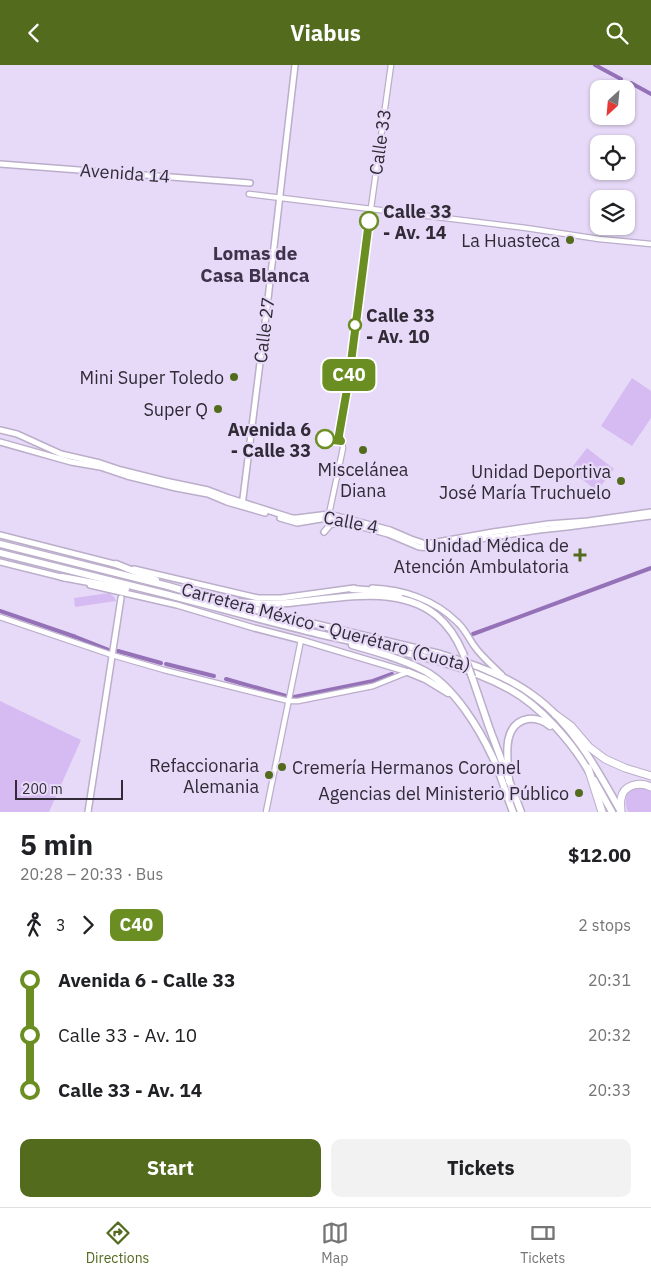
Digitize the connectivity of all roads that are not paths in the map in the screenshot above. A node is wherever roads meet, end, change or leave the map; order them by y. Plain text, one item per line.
1 (295, 65) edge
2 (391, 65) edge
3 (0, 164) edge
4 (250, 183) dead end
5 (249, 194) dead end
6 (280, 198) junction
7 (371, 209) junction
8 (651, 244) edge
9 (0, 430) edge
10 (0, 442) edge
11 (242, 504) junction
12 (651, 512) edge
13 (329, 514) junction
14 (651, 516) edge
15 (341, 521) junction
16 (324, 532) dead end
17 (0, 535) edge
18 (0, 544) edge
19 (0, 553) edge
20 (0, 562) edge
21 (116, 564) junction
22 (62, 577) junction
23 (168, 586) junction
24 (352, 589) junction
25 (110, 590) junction
26 (166, 594) junction
27 (130, 595) junction
28 (121, 598) junction
29 (218, 601) junction
30 (423, 606) junction
31 (0, 617) edge
32 (320, 634) junction
33 (301, 640) junction
34 (112, 655) junction
35 (408, 673) junction
36 (506, 679) junction
37 (456, 697) junction
38 (288, 701) junction
39 (556, 715) junction
40 (582, 761) junction
41 (588, 768) junction
42 (651, 776) edge
43 (509, 781) junction
44 (651, 787) edge
45 (267, 811) edge
46 (88, 812) edge
47 (513, 812) edge
48 (521, 812) edge
49 (602, 812) edge
50 (612, 812) edge
51 (621, 812) edge

1 - 6 main road, Calle 27
2 - 7 street, Calle 33
3 - 4 main road, Avenida 14
5 - 6 street
6 - 7 street
6 - 11 main road, Calle 27
7 - 8 street
7 - 13 street, Calle 33
9 - 11 main road, Calle 4
10 - 11 main road, Calle 4
11 - 13 main road, Calle 4
11 - 15 main road, Calle 4
12 - 13 main road, Calle 4
14 - 15 main road, Calle 4
15 - 16 main road
17 - 21 main road
18 - 23 highway, Carretera México - Querétaro (Cuota)
19 - 26 highway, Carretera México - Querétaro (Cuota)
20 - 22 main road
21 - 23 highway
21 - 24 main road
22 - 25 main road
22 - 26 highway
23 - 29 highway, Carretera México - Querétaro (Cuota)
24 - 30 highway
24 - 36 main road
25 - 27 main road
25 - 28 main road
26 - 32 highway, Carretera México - Querétaro (Cuota)
27 - 28 main road
27 - 33 main road
28 - 34 main road
29 - 30 highway
29 - 36 highway, Carretera México - Querétaro (Cuota)
30 - 43 highway, bridge
31 - 34 street
32 - 37 highway
32 - 40 highway, Carretera México - Querétaro (Cuota)
33 - 35 main road
33 - 38 street
34 - 38 street
34 - 46 main road
35 - 37 highway
35 - 38 street
36 - 39 highway, Carretera México - Querétaro (Cuota)
37 - 47 highway
38 - 45 street
39 - 42 highway
39 - 51 highway, Carretera México - Querétaro (Cuota)
40 - 41 highway, Carretera México - Querétaro (Cuota)
40 - 43 highway
41 - 49 highway
41 - 50 highway, Carretera México - Querétaro (Cuota)
43 - 48 highway
44 - 51 highway

